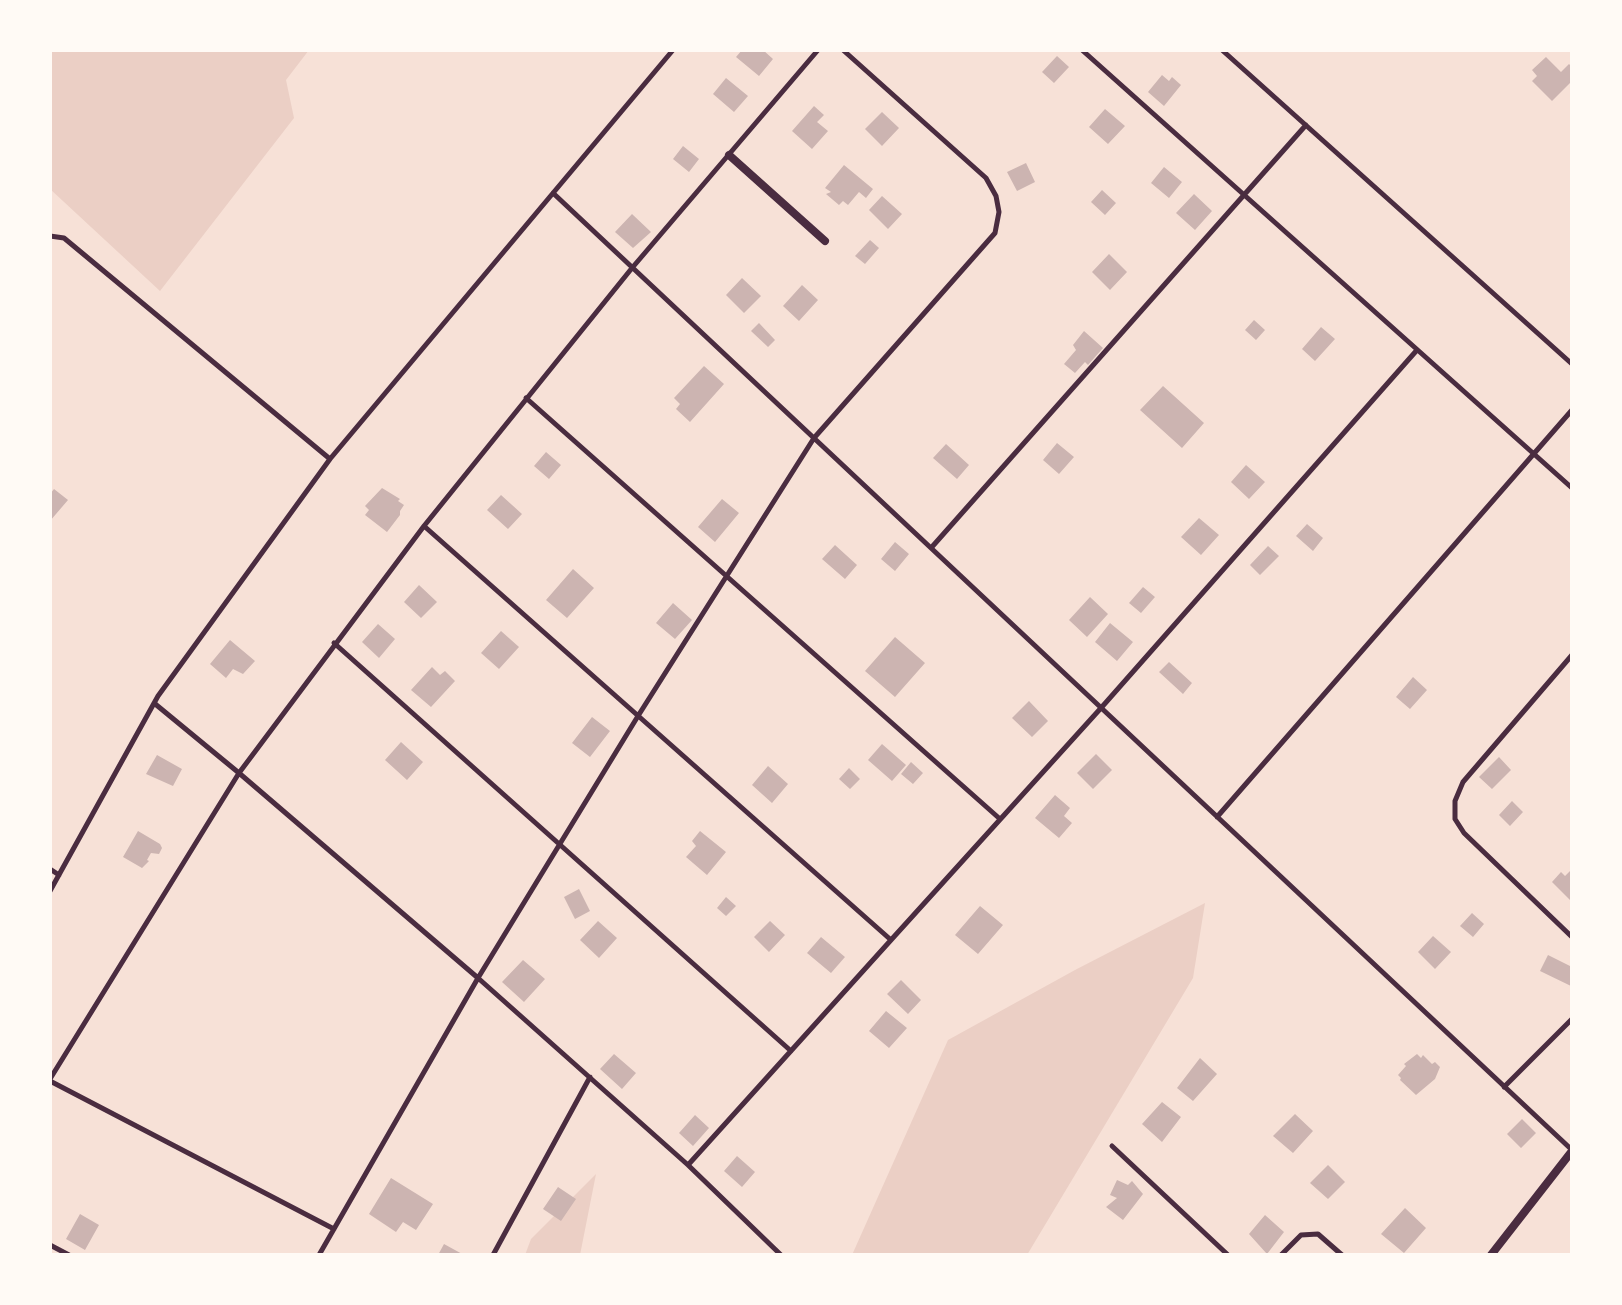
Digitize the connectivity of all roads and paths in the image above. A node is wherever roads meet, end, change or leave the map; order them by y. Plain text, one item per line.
1 (673, 50) edge
2 (818, 50) edge
3 (843, 50) edge
4 (1082, 50) edge
5 (1222, 50) edge
6 (1306, 125) junction
7 (729, 155) junction
8 (553, 193) junction
9 (1244, 195) junction
10 (50, 236) edge
11 (825, 241) dead end
12 (632, 268) junction
13 (1417, 350) junction
14 (1572, 364) edge
15 (526, 398) junction
16 (1572, 410) edge
17 (814, 438) junction
18 (1535, 455) junction
19 (330, 459) junction
20 (1572, 488) edge
21 (424, 526) junction
22 (931, 548) junction
23 (727, 576) junction
24 (334, 643) junction
25 (1572, 655) edge
26 (154, 703) junction
27 (1101, 708) junction
28 (638, 716) junction
29 (239, 773) junction
30 (1217, 817) junction
31 (1000, 819) junction
32 (559, 846) junction
33 (50, 869) edge
34 (59, 875) junction
35 (50, 891) edge
36 (1572, 937) edge
37 (891, 940) junction
38 (478, 978) junction
39 (1572, 1019) edge
40 (791, 1051) junction
41 (590, 1077) junction
42 (50, 1080) edge
43 (1504, 1087) junction
44 (1112, 1146) dead end
45 (1572, 1151) edge
46 (688, 1165) junction
47 (334, 1229) junction
48 (50, 1245) edge
49 (69, 1255) edge
50 (319, 1255) edge
51 (493, 1255) edge
52 (781, 1255) edge
53 (1228, 1255) edge
54 (1281, 1255) edge
55 (1342, 1255) edge
56 (1491, 1255) edge

1 - 8 lane
2 - 7 lane
3 - 17 lane
4 - 9 lane
5 - 6 lane
6 - 9 lane
6 - 14 lane
7 - 11 street
7 - 12 lane
8 - 12 lane
8 - 19 lane
9 - 13 lane
9 - 22 lane
10 - 19 lane
12 - 15 lane
12 - 17 lane
13 - 18 lane
13 - 27 lane
15 - 21 lane
15 - 23 lane
16 - 18 lane
17 - 22 lane
17 - 23 lane
18 - 20 lane
18 - 30 lane
19 - 26 lane
21 - 24 lane
21 - 28 lane
22 - 27 lane
23 - 28 lane
23 - 31 lane
24 - 29 lane
24 - 32 lane
25 - 36 lane
26 - 29 lane
26 - 34 lane
27 - 30 lane
27 - 31 lane
28 - 32 lane
28 - 37 lane
29 - 38 lane
29 - 42 lane
30 - 43 lane
31 - 37 lane
32 - 38 lane
32 - 40 lane
33 - 34 lane
34 - 35 lane
37 - 40 lane
38 - 41 lane
38 - 47 lane
39 - 43 lane
40 - 46 lane
41 - 46 lane
41 - 51 lane
42 - 47 lane
43 - 45 lane
44 - 53 lane
45 - 56 street
46 - 52 lane
47 - 50 lane
48 - 49 lane
54 - 55 lane

